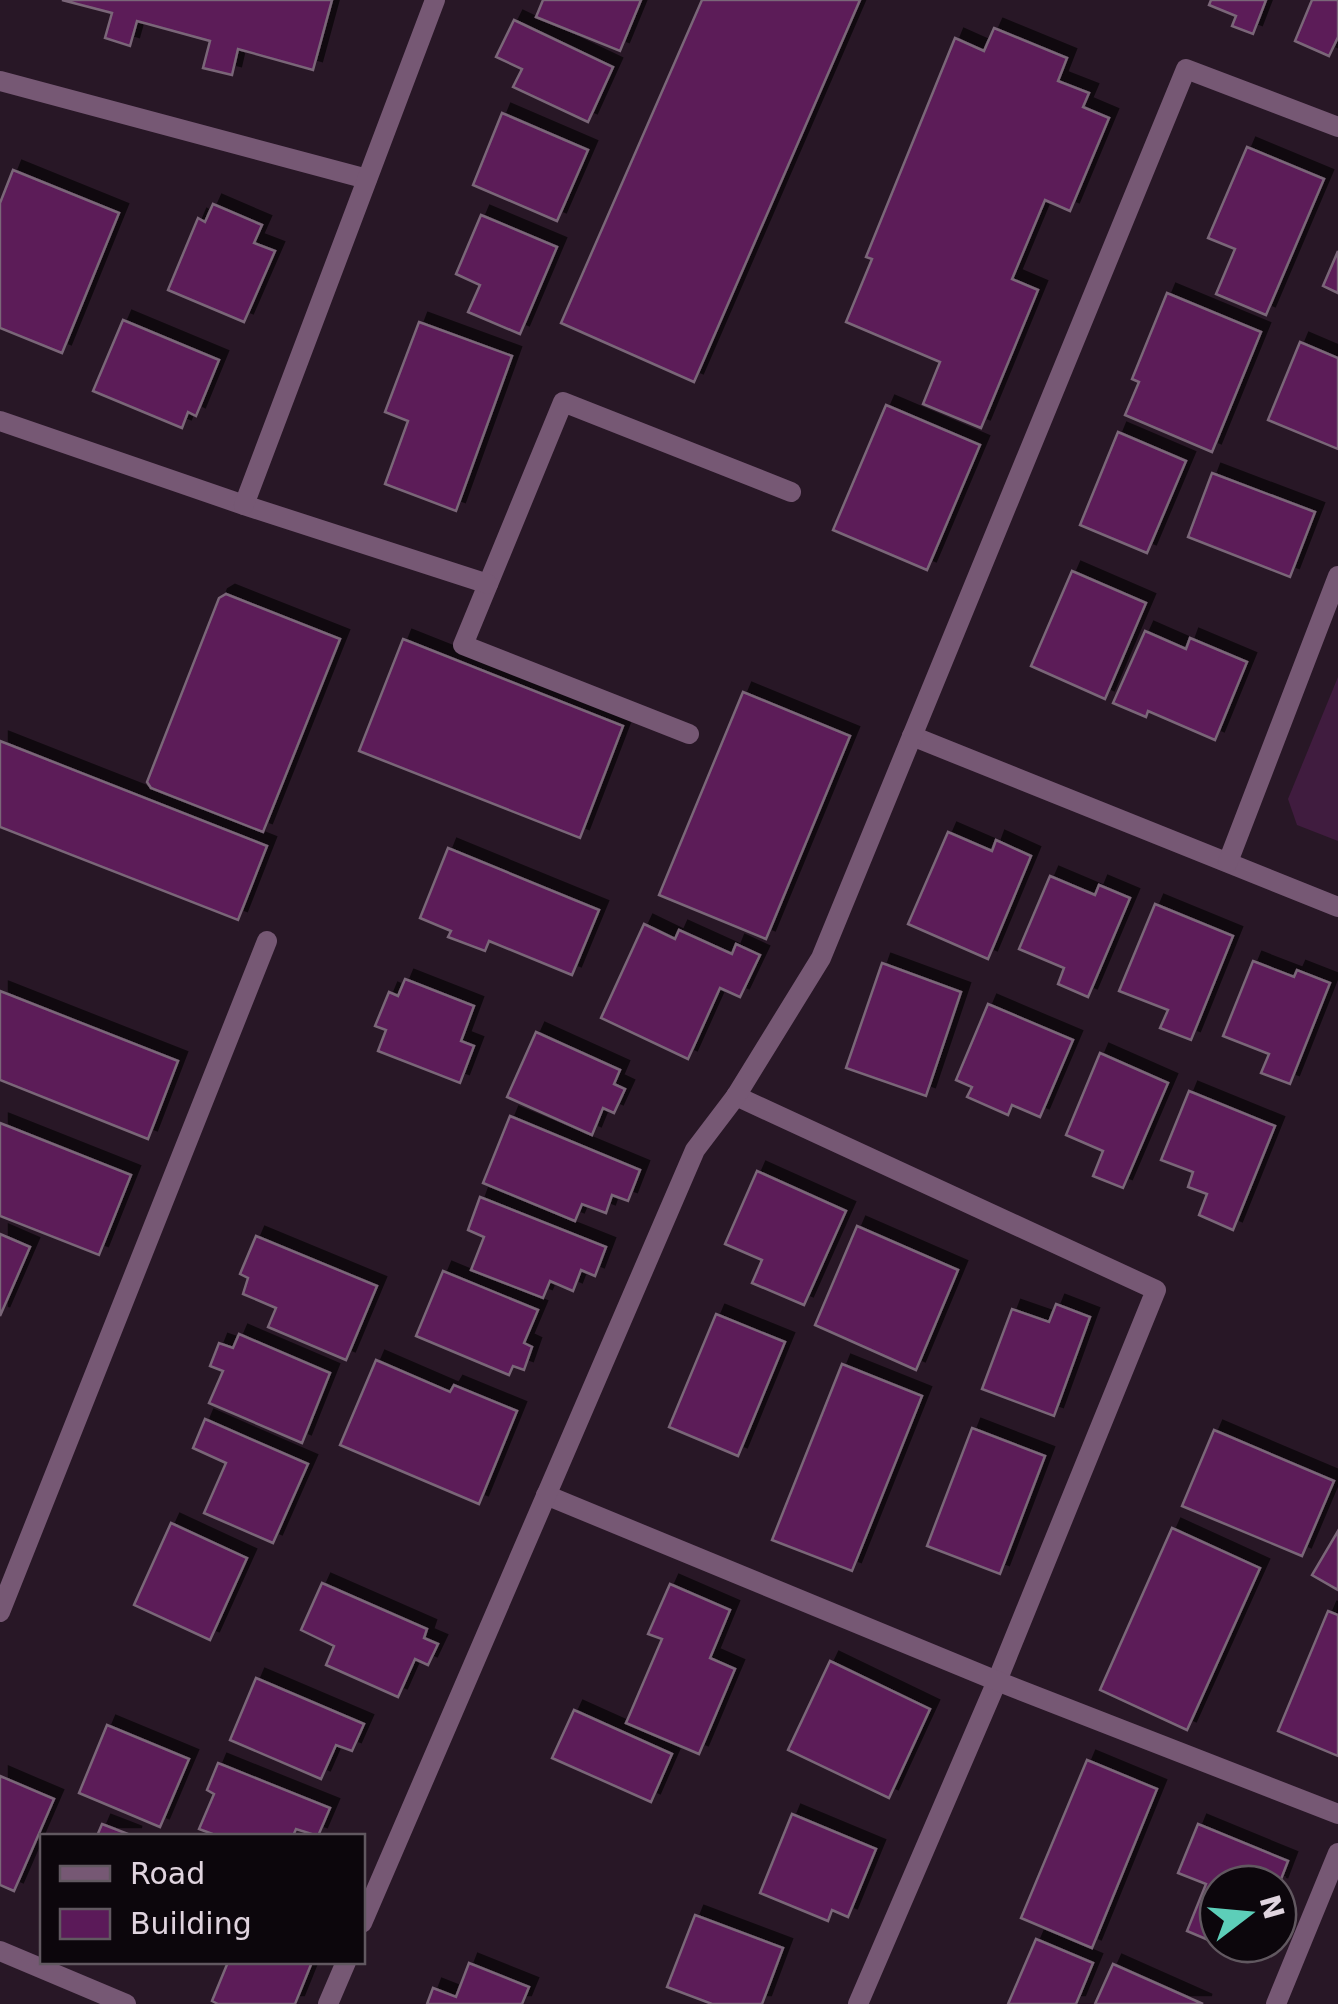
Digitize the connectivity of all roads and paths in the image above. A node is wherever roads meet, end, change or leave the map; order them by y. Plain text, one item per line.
1 (434, 0) edge
2 (0, 81) edge
3 (1338, 127) edge
4 (367, 179) junction
5 (0, 421) edge
6 (791, 492) dead end
7 (244, 505) junction
8 (1338, 576) edge
9 (488, 584) junction
10 (689, 734) dead end
11 (912, 736) junction
12 (1228, 862) junction
13 (1338, 907) edge
14 (267, 941) dead end
15 (736, 1096) junction
16 (546, 1495) junction
17 (0, 1612) edge
18 (997, 1680) junction
19 (1338, 1814) edge
20 (1338, 1853) edge
21 (365, 1916) edge
22 (0, 1951) edge
23 (345, 1964) edge
24 (126, 2004) edge
25 (328, 2004) edge
26 (858, 2004) edge
27 (1276, 2004) edge

1 - 4 street
2 - 4 street
3 - 11 street
4 - 7 street
5 - 7 street
6 - 9 street
7 - 9 street
8 - 12 street
9 - 10 street
11 - 12 street
11 - 15 street
12 - 13 street
14 - 17 street
15 - 16 street
15 - 18 street
16 - 18 street
16 - 21 street
18 - 19 street
18 - 26 street
20 - 27 street
22 - 24 street
23 - 25 street

